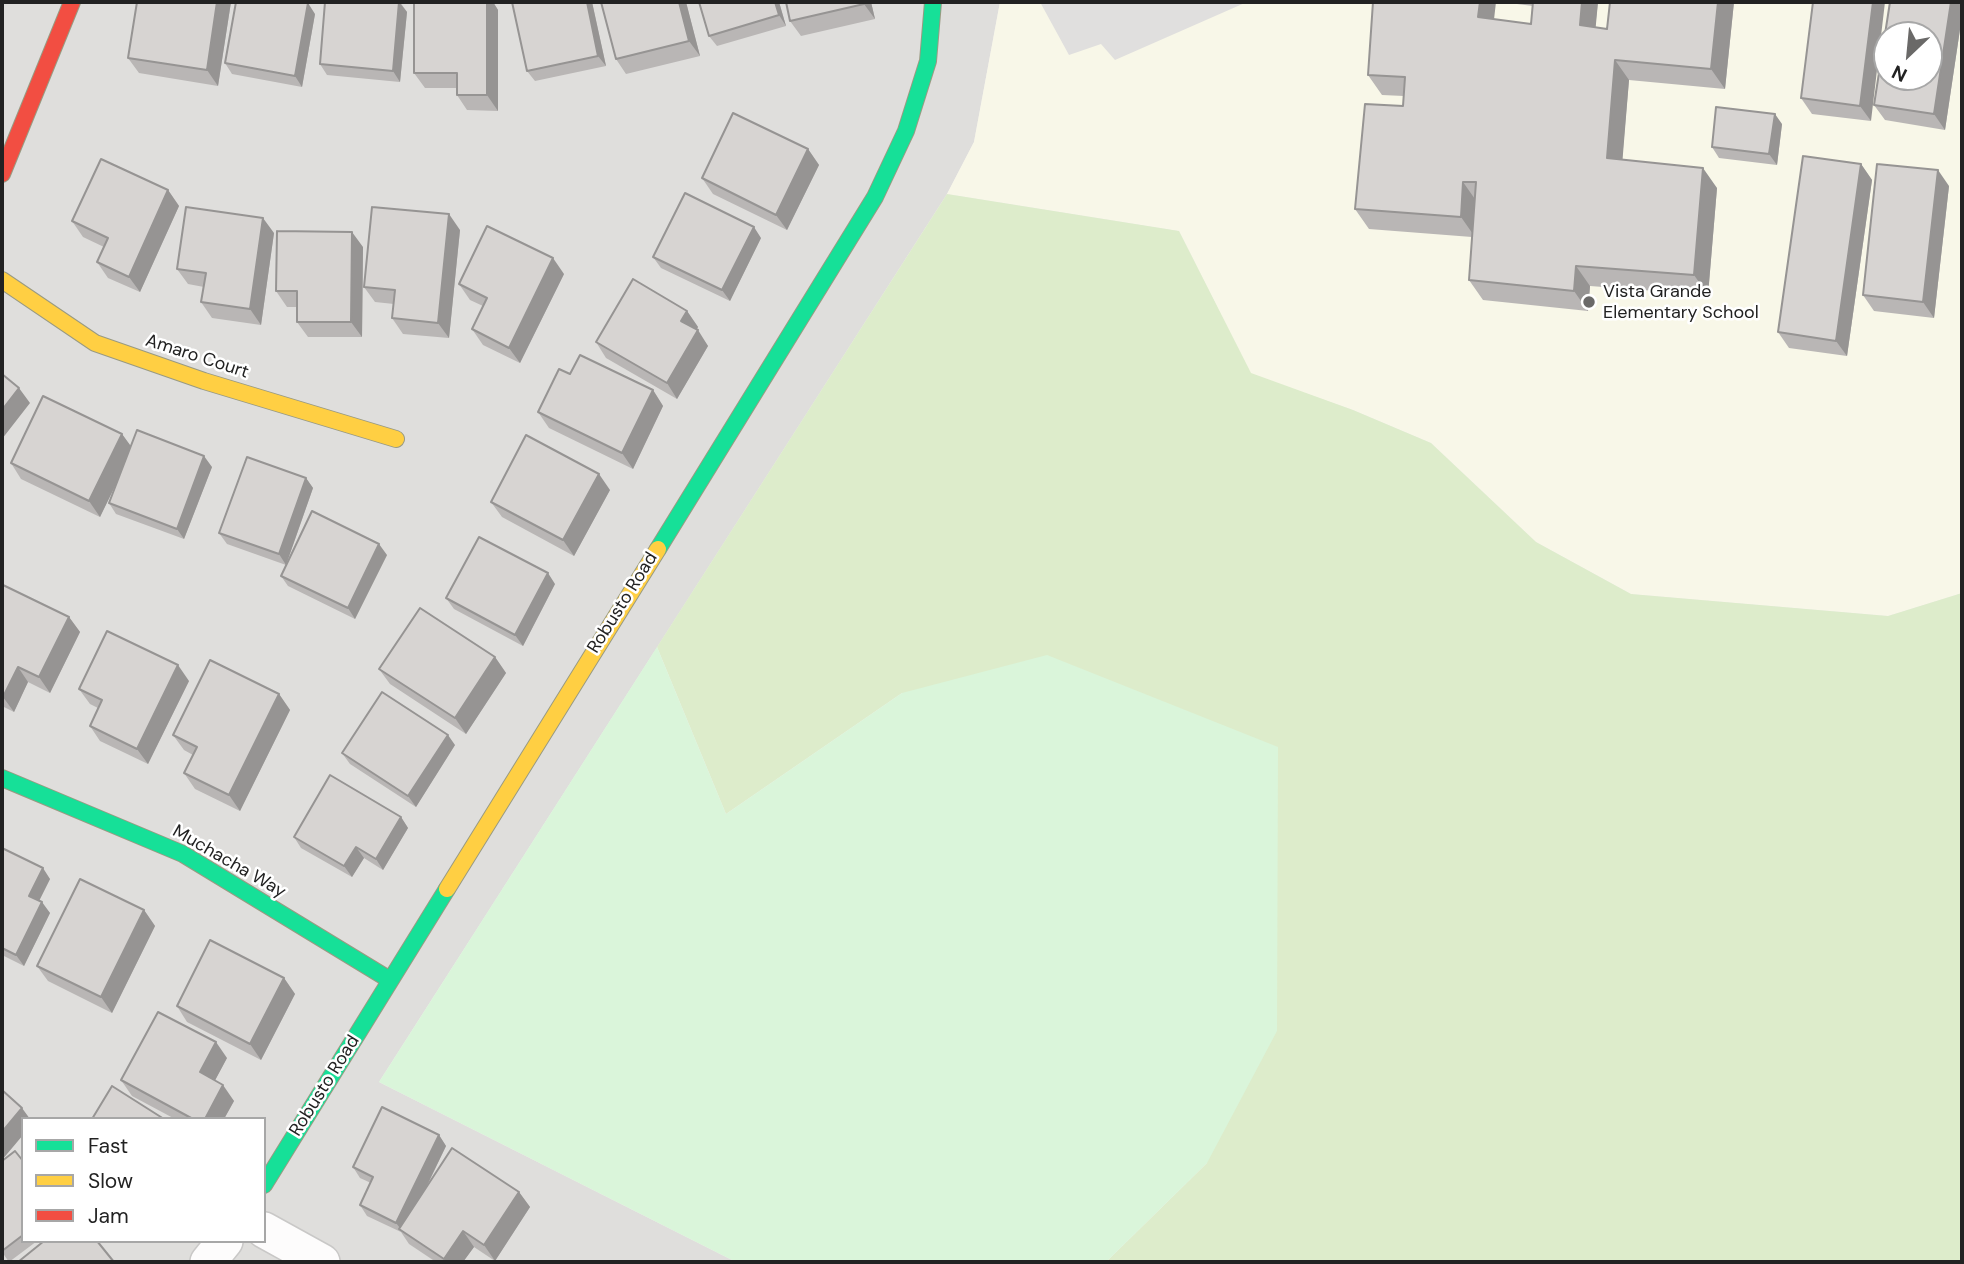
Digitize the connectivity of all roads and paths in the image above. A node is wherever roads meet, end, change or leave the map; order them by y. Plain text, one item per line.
1 (72, 2) edge
2 (933, 2) edge
3 (2, 174) edge
4 (2, 280) edge
5 (396, 439) dead end
6 (2, 778) edge
7 (390, 980) junction
8 (266, 1182) edge
9 (266, 1231) edge
10 (223, 1243) edge
11 (208, 1262) edge
12 (322, 1262) edge

1 - 3 street
2 - 7 street, Robusto Road
4 - 5 street, Amaro Court
6 - 7 street, Muchacha Way
7 - 8 street, Robusto Road
9 - 12 street
10 - 11 street

